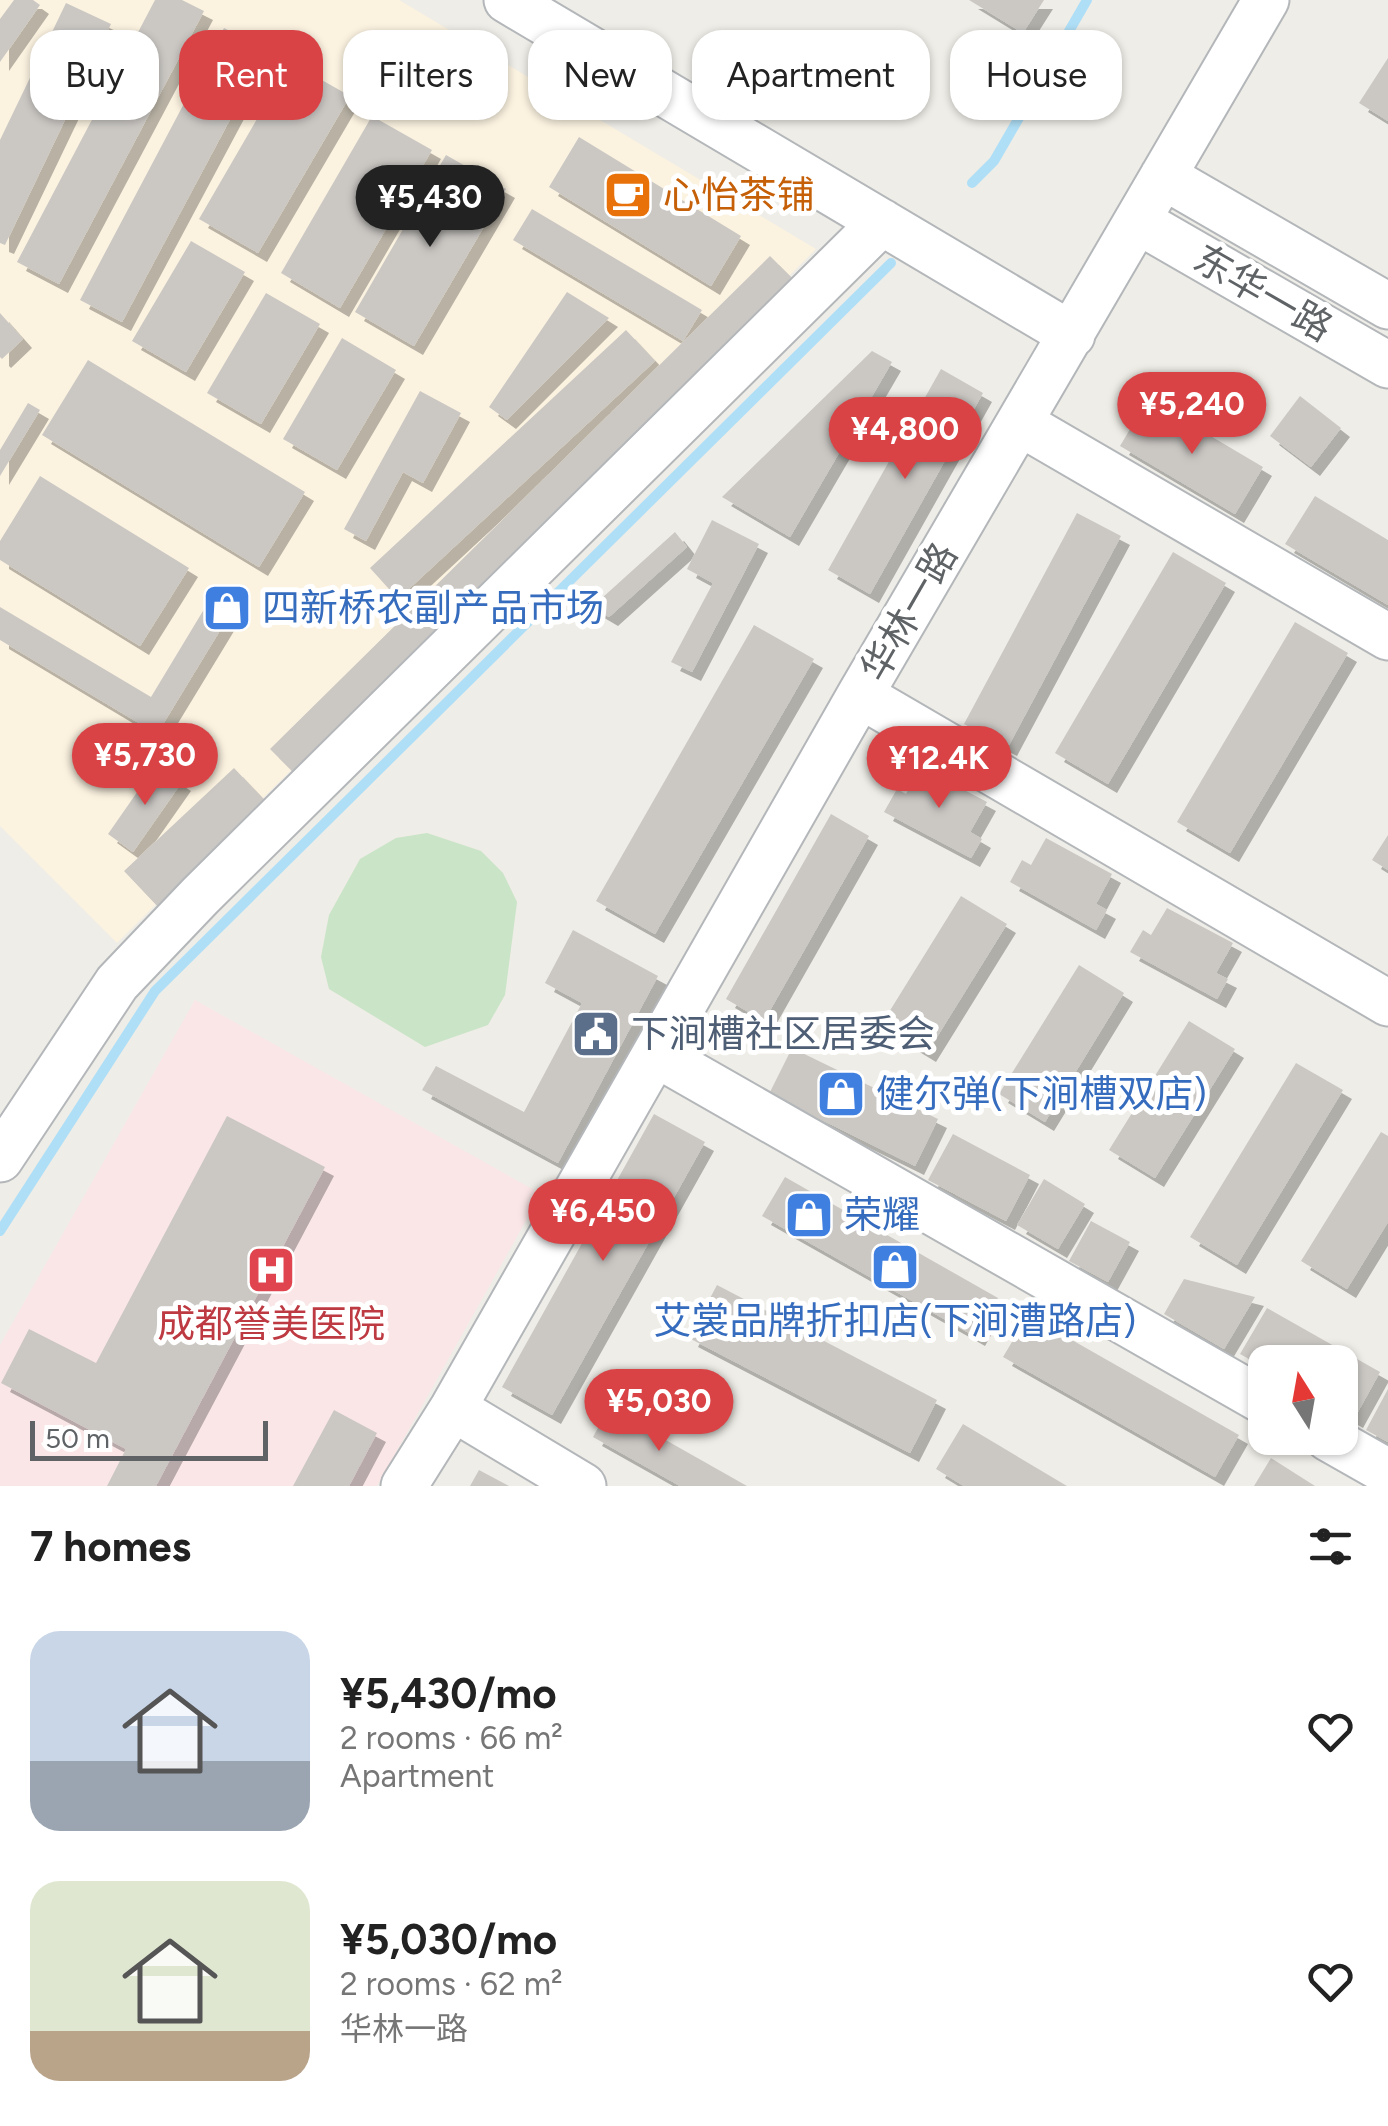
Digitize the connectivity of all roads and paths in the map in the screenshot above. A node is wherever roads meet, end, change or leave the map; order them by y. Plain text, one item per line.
1 (507, 0) edge
2 (1266, 0) edge
3 (1163, 176) junction
4 (1138, 220) junction
5 (882, 222) junction
6 (1388, 306) edge
7 (1072, 335) junction
8 (1388, 365) edge
9 (1020, 423) junction
10 (1388, 636) edge
11 (860, 695) junction
12 (1388, 1003) edge
13 (656, 1054) junction
14 (0, 1160) edge
15 (1248, 1392) edge
16 (454, 1408) junction
17 (1358, 1455) edge
18 (1388, 1472) edge
19 (404, 1486) edge
20 (583, 1486) edge

1 - 5 street
2 - 3 street, 华林一路
3 - 4 street, 华林一路
3 - 6 street, 东华一路
4 - 7 street, 华林一路
4 - 8 street, 东华一路
5 - 7 street
5 - 14 street
7 - 9 street, 华林一路
9 - 10 street
9 - 11 street, 华林一路
11 - 12 street
11 - 13 street, 华林一路
13 - 15 street
13 - 16 street, 华林一路
16 - 19 street, 华林一路
16 - 20 street
17 - 18 street

